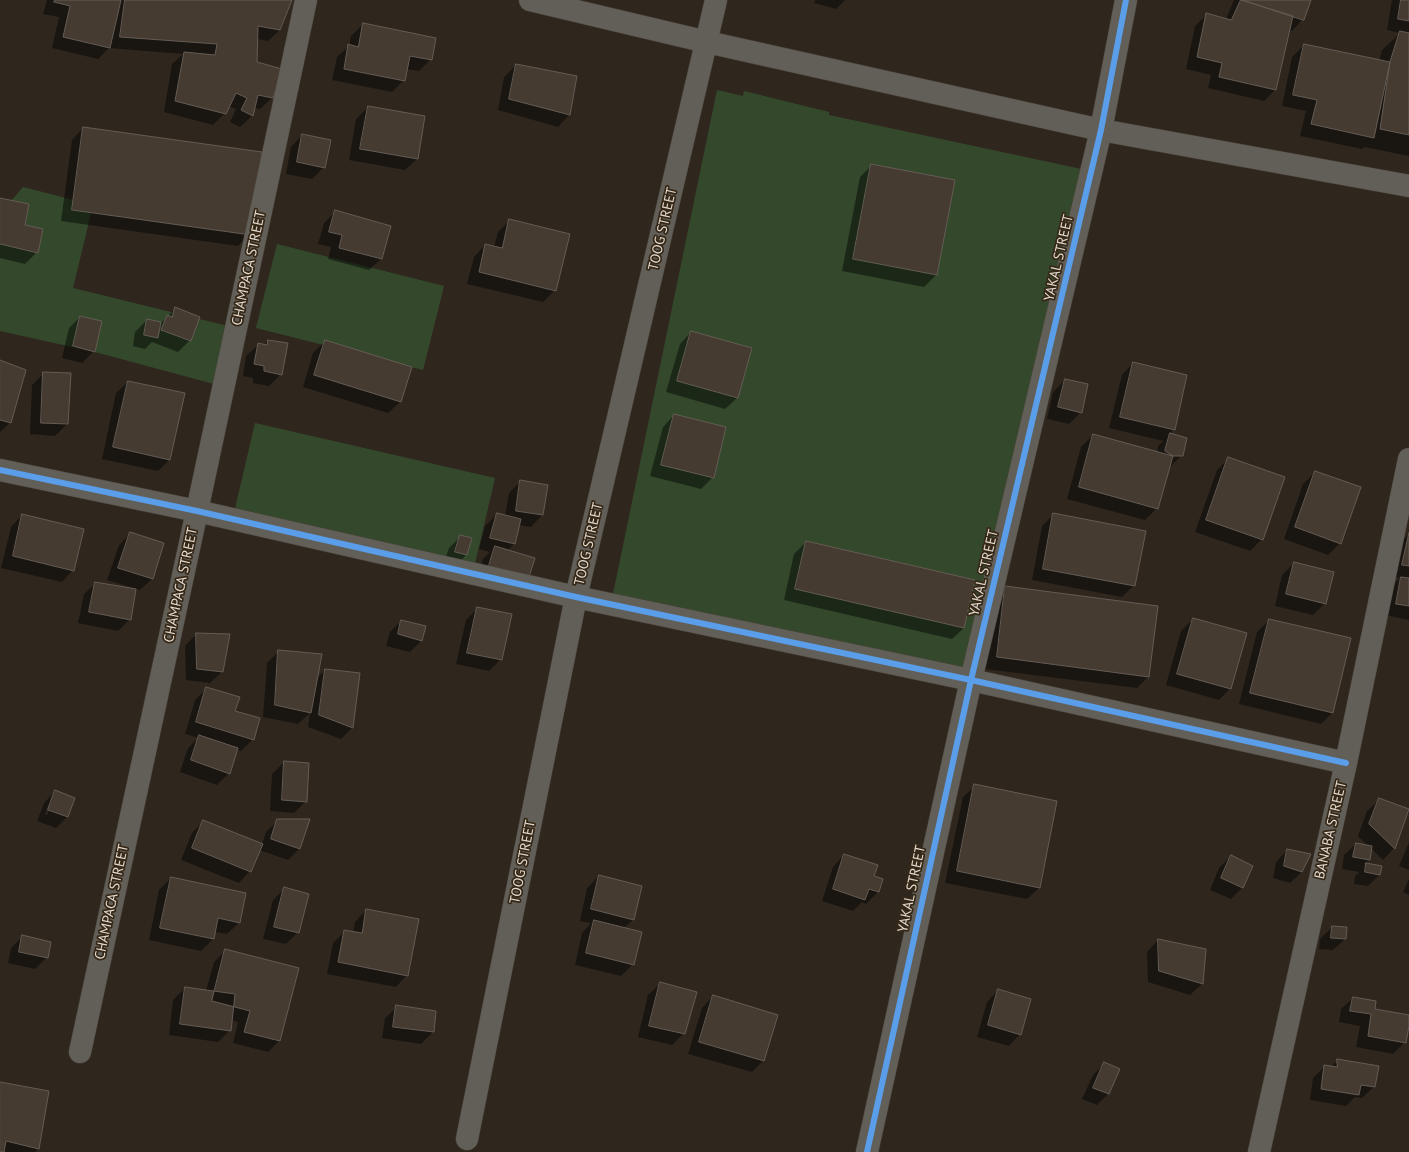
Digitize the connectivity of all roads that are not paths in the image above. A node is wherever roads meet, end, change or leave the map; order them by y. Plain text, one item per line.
1 (306, 0) edge
2 (530, 0) edge
3 (716, 0) edge
4 (1126, 0) edge
5 (707, 42) junction
6 (1101, 130) junction
7 (1409, 186) edge
8 (1409, 459) edge
9 (0, 470) edge
10 (197, 511) junction
11 (576, 597) junction
12 (971, 680) junction
13 (1346, 763) junction
14 (80, 1052) dead end
15 (467, 1139) dead end
16 (866, 1152) edge
17 (1259, 1152) edge

1 - 10 street, CHAMPACA STREET
2 - 5 street
3 - 5 street, TOOG STREET
4 - 6 street, YAKAL STREET
5 - 6 street
5 - 11 street, TOOG STREET
6 - 7 street
6 - 12 street, YAKAL STREET
8 - 13 street, BANABA STREET
9 - 10 street
10 - 11 street
10 - 14 street, CHAMPACA STREET
11 - 12 street
11 - 15 street, TOOG STREET
12 - 13 street
12 - 16 street, YAKAL STREET
13 - 17 street, BANABA STREET

